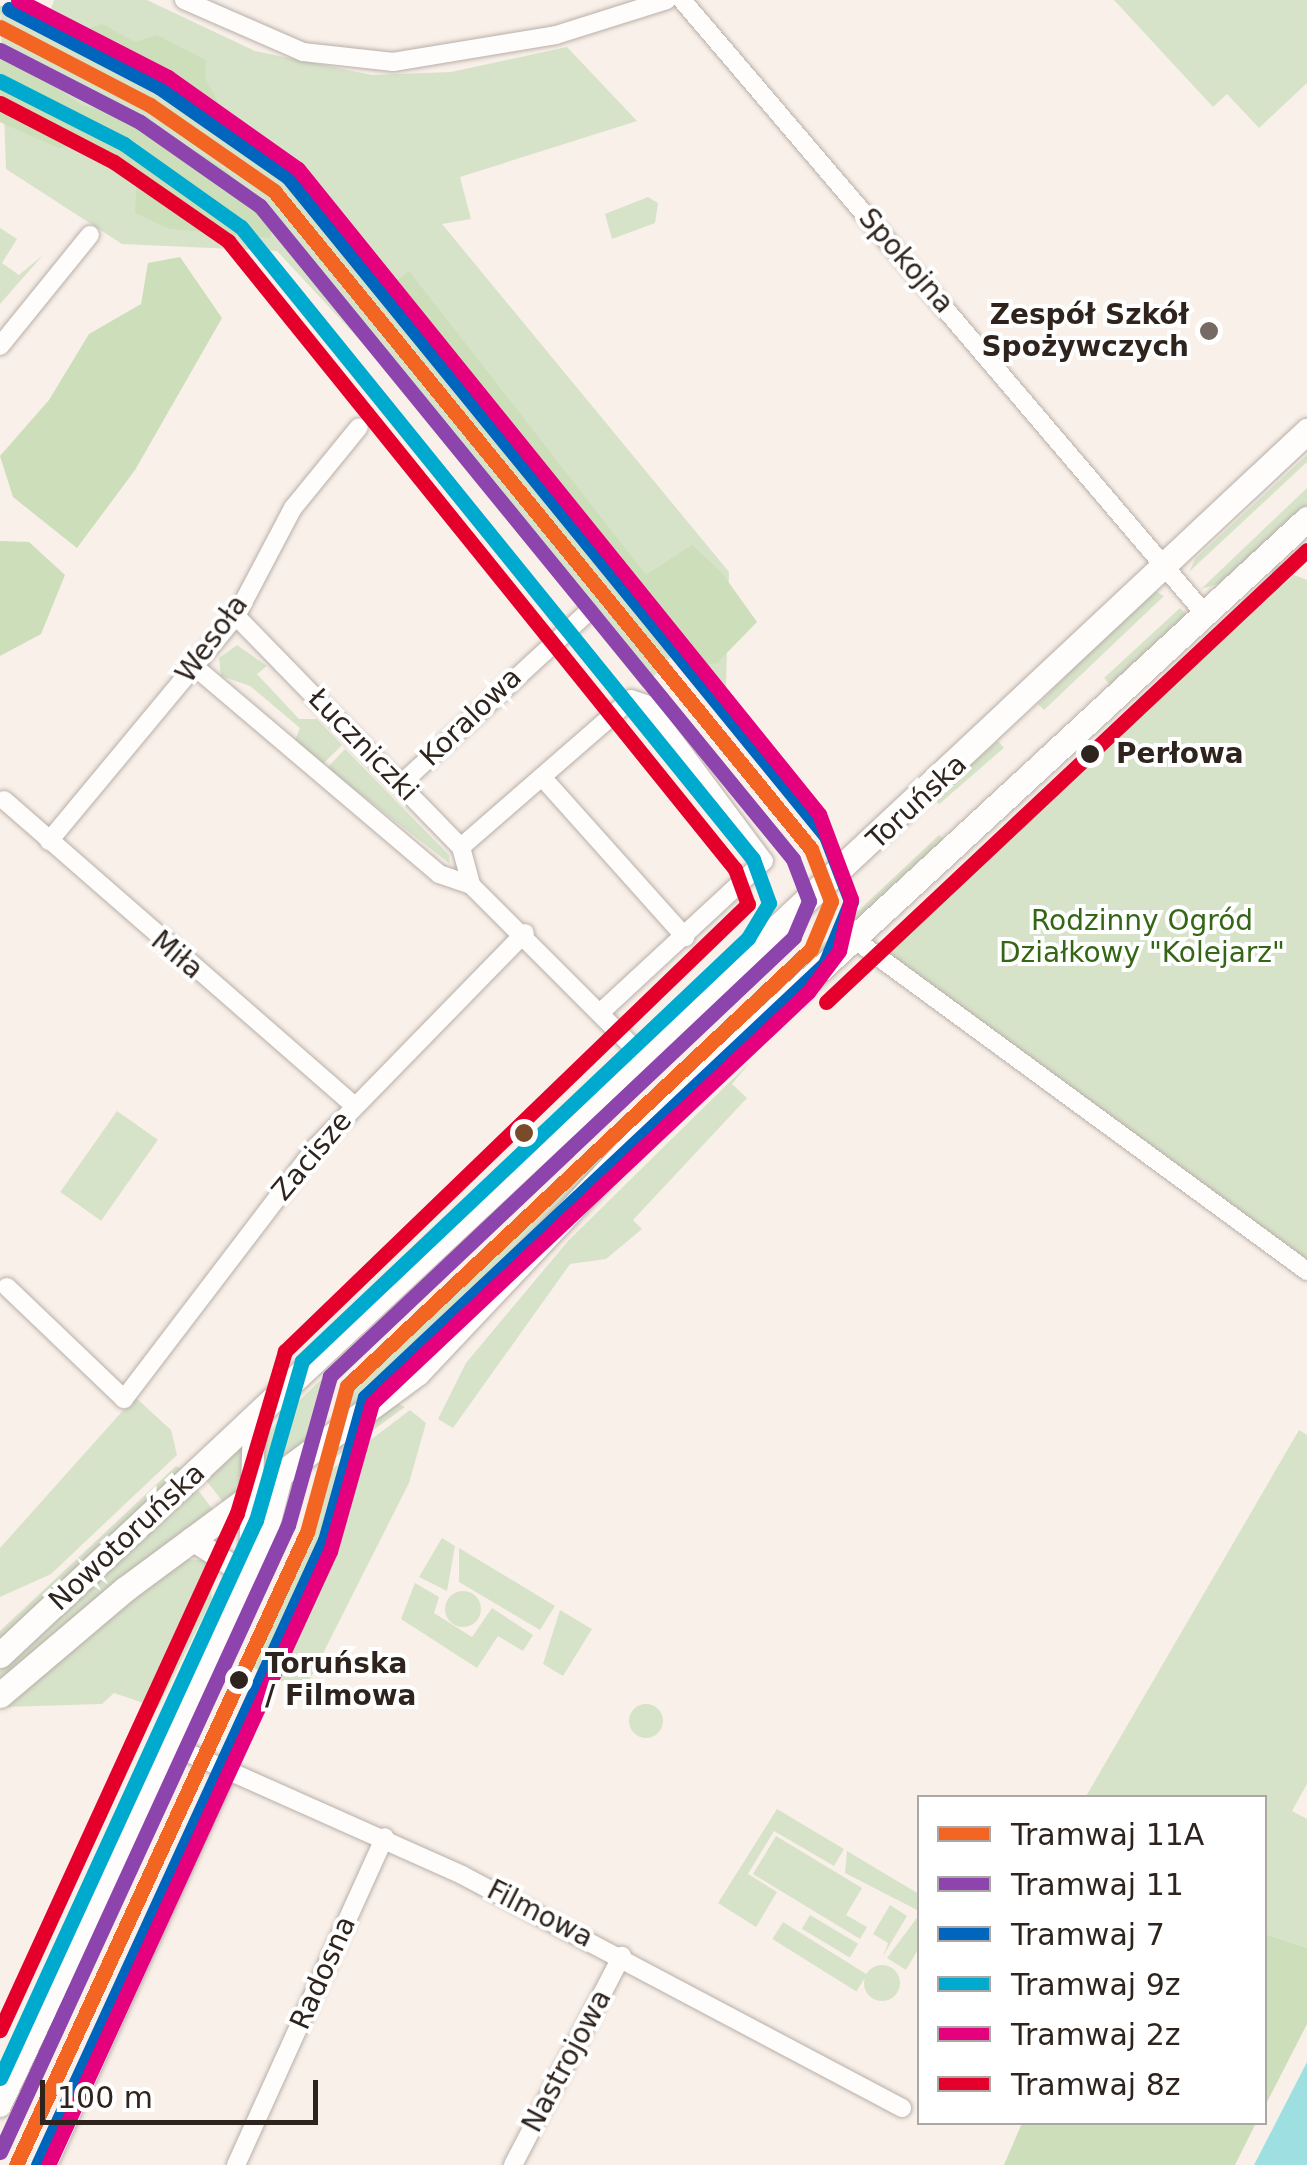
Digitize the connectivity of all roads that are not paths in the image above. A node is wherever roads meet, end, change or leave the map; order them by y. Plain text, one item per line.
1 (184, 0) edge
2 (667, 0) edge
3 (682, 0) edge
4 (90, 235) dead end
5 (0, 346) edge
6 (359, 427) dead end
7 (1307, 431) edge
8 (1307, 519) edge
9 (1160, 569) junction
10 (587, 612) dead end
11 (1204, 614) junction
12 (236, 616) junction
13 (195, 667) junction
14 (542, 776) junction
15 (402, 783) junction
16 (4, 800) dead end
17 (49, 841) junction
18 (461, 847) junction
19 (471, 885) junction
20 (524, 933) junction
21 (685, 937) junction
22 (854, 939) junction
23 (602, 1011) junction
24 (642, 1056) junction
25 (354, 1105) junction
26 (434, 1251) joint
27 (1307, 1271) edge
28 (7, 1287) dead end
29 (254, 1419) junction
30 (282, 1475) junction
31 (252, 1495) junction
32 (191, 1539) junction
33 (248, 1576) junction
34 (0, 1656) edge
35 (0, 1696) edge
36 (166, 1743) junction
37 (228, 1770) junction
38 (385, 1836) junction
39 (622, 1956) junction
40 (0, 2106) edge
41 (902, 2108) dead end
42 (48, 2165) edge
43 (236, 2165) edge
44 (513, 2165) edge

1 - 2 street
3 - 9 street, Spokojna
4 - 5 street
6 - 12 street, Wesoła
7 - 9 main road, Toruńska
8 - 11 main road, Toruńska
9 - 11 street, Spokojna
9 - 24 main road, Toruńska
10 - 15 street, Koralowa
11 - 22 main road, Toruńska
12 - 13 street, Wesoła
12 - 15 street, Łuczniczki
13 - 17 street, Wesoła
13 - 19 street, Łuczniczki
14 - 18 street
14 - 21 street
14 - 21 street
15 - 18 street, Łuczniczki
16 - 17 street, Miła
17 - 25 street, Miła
18 - 19 street, Łuczniczki
19 - 20 street, Łuczniczki
20 - 23 street, Łuczniczki
20 - 25 street, Zacisze
21 - 23 street
22 - 27 street
22 - 30 main road, Toruńska
23 - 24 street, Łuczniczki
24 - 26 main road, Toruńska
25 - 28 street, Zacisze
26 - 29 main road, Nowotoruńska
29 - 31 street
29 - 34 main road, Nowotoruńska
30 - 31 main road, Nowotoruńska
30 - 33 street
31 - 32 main road, Nowotoruńska
31 - 33 street
32 - 33 street
32 - 35 main road, Nowotoruńska
33 - 36 street
36 - 37 street, Filmowa
36 - 40 street
37 - 38 street, Filmowa
37 - 42 street
38 - 39 street, Filmowa
38 - 43 street, Radosna
39 - 41 street, Filmowa
39 - 44 street, Nastrojowa

